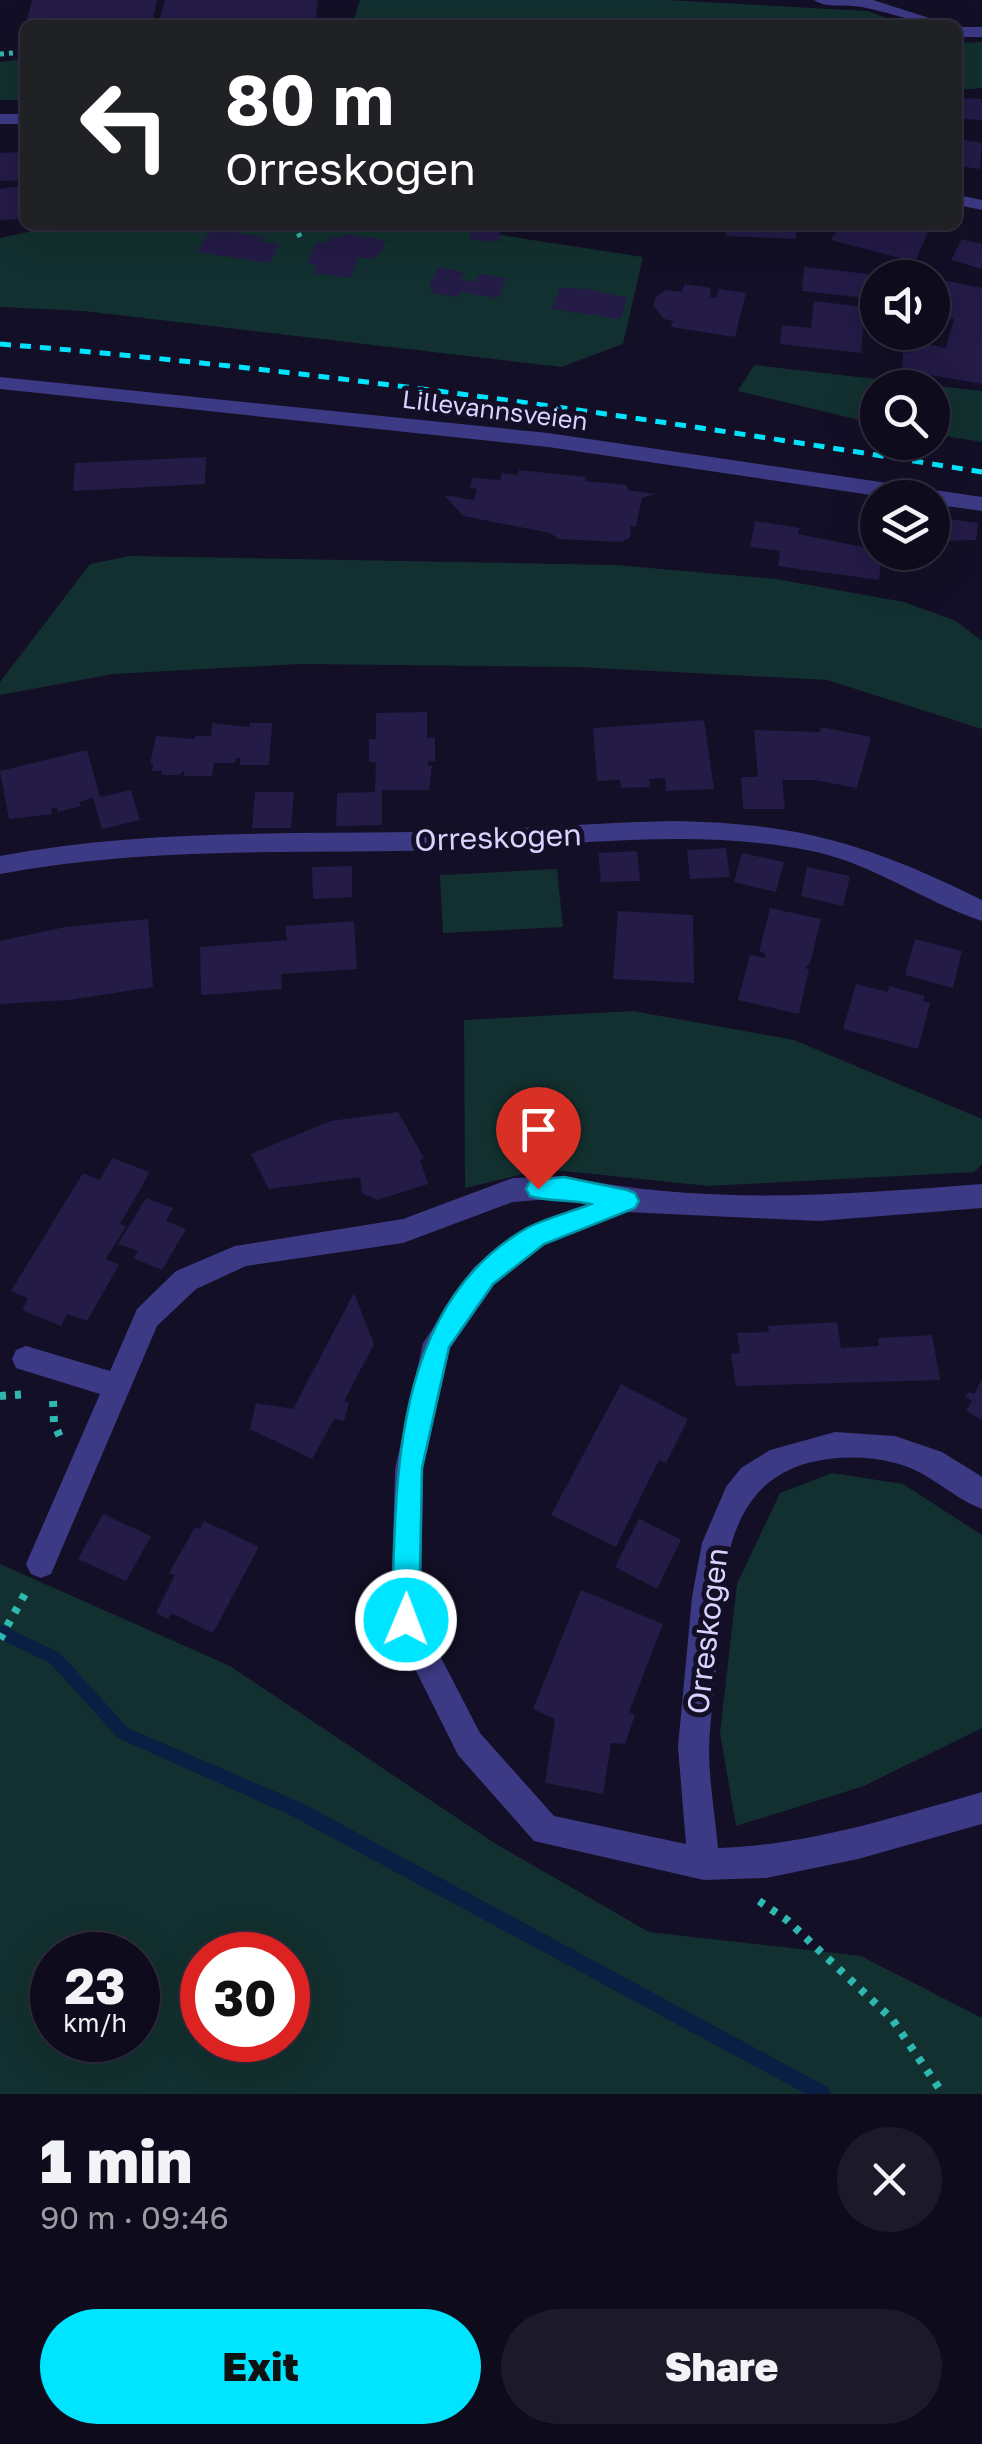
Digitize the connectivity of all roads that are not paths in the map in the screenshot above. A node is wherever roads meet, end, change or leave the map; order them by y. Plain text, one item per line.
1 (822, 0) edge
2 (926, 20) edge
3 (0, 382) edge
4 (982, 504) edge
5 (0, 865) edge
6 (982, 911) edge
7 (982, 1196) edge
8 (627, 1201) junction
9 (26, 1359) dead end
10 (118, 1386) junction
11 (982, 1495) edge
12 (41, 1564) road end
13 (982, 1808) edge
14 (704, 1864) junction

1 - 2 street
3 - 4 street, Lillevannsveien
5 - 6 street, Orreskogen
7 - 8 street
8 - 10 street
8 - 14 street
9 - 10 street
10 - 12 street
11 - 14 street, Orreskogen
13 - 14 street

